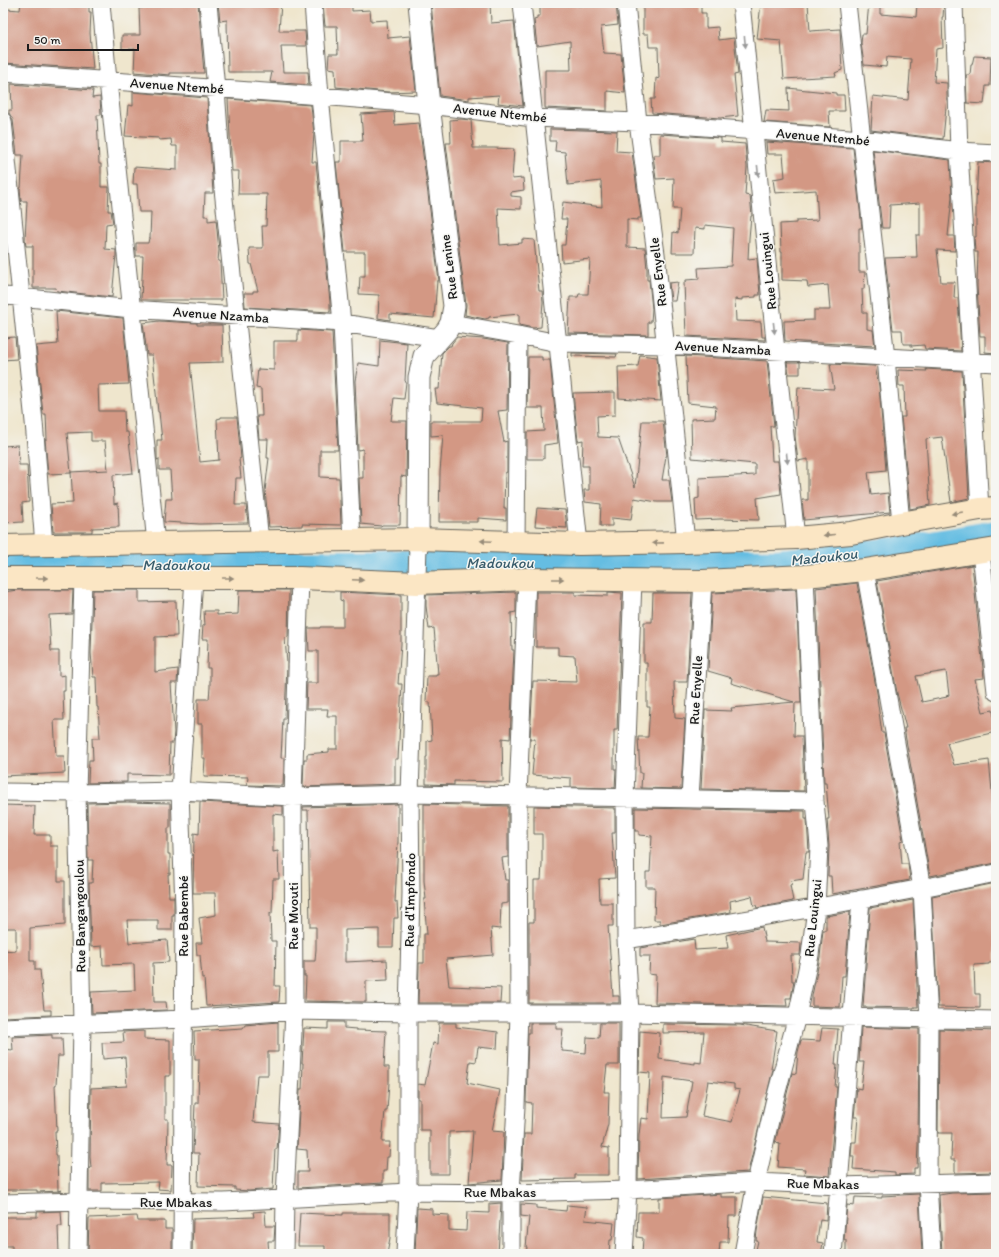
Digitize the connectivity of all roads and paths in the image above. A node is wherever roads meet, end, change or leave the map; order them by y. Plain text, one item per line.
1 (101, 3) edge
2 (208, 3) edge
3 (313, 3) edge
4 (420, 3) edge
5 (522, 3) edge
6 (626, 3) edge
7 (740, 3) edge
8 (846, 3) edge
9 (954, 3) edge
10 (3, 73) edge
11 (108, 81) junction
12 (216, 89) junction
13 (320, 96) junction
14 (429, 105) junction
15 (533, 118) junction
16 (3, 121) edge
17 (638, 122) junction
18 (754, 132) junction
19 (862, 139) junction
20 (959, 151) junction
21 (996, 153) edge
22 (3, 296) edge
23 (20, 297) junction
24 (131, 309) junction
25 (237, 316) junction
26 (342, 323) junction
27 (445, 331) junction
28 (518, 335) junction
29 (558, 343) junction
30 (666, 345) junction
31 (776, 351) junction
32 (886, 358) junction
33 (971, 361) junction
34 (996, 362) edge
35 (988, 508) edge
36 (901, 523) junction
37 (796, 538) junction
38 (260, 541) junction
39 (352, 541) junction
40 (516, 542) junction
41 (686, 542) junction
42 (156, 543) junction
43 (418, 543) junction
44 (579, 544) junction
45 (44, 545) junction
46 (3, 546) edge
47 (988, 551) edge
48 (865, 570) junction
49 (805, 576) junction
50 (3, 578) edge
51 (83, 578) junction
52 (194, 578) junction
53 (300, 578) junction
54 (417, 578) junction
55 (527, 579) junction
56 (633, 580) junction
57 (703, 581) junction
58 (996, 692) edge
59 (180, 791) junction
60 (3, 792) edge
61 (77, 793) junction
62 (410, 794) junction
63 (518, 796) junction
64 (293, 797) junction
65 (625, 797) junction
66 (690, 798) junction
67 (816, 801) junction
68 (996, 873) edge
69 (922, 888) junction
70 (861, 899) junction
71 (816, 908) junction
72 (626, 940) junction
73 (294, 1011) junction
74 (519, 1012) junction
75 (408, 1013) junction
76 (630, 1013) junction
77 (797, 1016) junction
78 (852, 1016) junction
79 (183, 1019) junction
80 (929, 1019) junction
81 (996, 1020) edge
82 (82, 1023) junction
83 (3, 1027) edge
84 (756, 1182) junction
85 (928, 1182) junction
86 (996, 1182) edge
87 (839, 1186) junction
88 (628, 1190) junction
89 (408, 1192) junction
90 (511, 1193) junction
91 (285, 1198) junction
92 (80, 1201) junction
93 (182, 1201) junction
94 (3, 1203) edge
95 (78, 1254) edge
96 (182, 1254) edge
97 (284, 1254) edge
98 (405, 1254) edge
99 (510, 1254) edge
100 (624, 1254) edge
101 (743, 1254) edge
102 (833, 1254) edge
103 (932, 1254) edge

1 - 11 street
2 - 12 street
3 - 13 street
4 - 14 street, Rue Lenine
5 - 15 street
6 - 17 street, Rue Enyelle
7 -> 18 street, Rue Louingui
8 - 19 street
9 - 20 street
10 - 11 street, Avenue Ntembé
11 - 12 street, Avenue Ntembé
11 - 24 street
12 - 13 street, Avenue Ntembé
12 - 25 street
13 - 14 street, Avenue Ntembé
13 - 26 street
14 - 15 street, Avenue Ntembé
14 - 27 street, Rue Lenine
15 - 17 street, Avenue Ntembé
15 - 29 street
16 - 23 street
17 - 18 street, Avenue Ntembé
17 - 30 street, Rue Enyelle
18 - 19 street, Avenue Ntembé
18 -> 31 street, Rue Louingui
19 - 20 street, Avenue Ntembé
19 - 32 street
20 - 21 street, Avenue Ntembé
20 - 33 street
22 - 23 street, Avenue Nzamba
23 - 24 street, Avenue Nzamba
23 - 45 street
24 - 25 street, Avenue Nzamba
24 - 42 street
25 - 26 street, Avenue Nzamba
25 - 38 street
26 - 27 street, Avenue Nzamba
26 - 39 street
27 - 28 street, Avenue Nzamba
27 - 43 street
28 - 29 street, Avenue Nzamba
28 - 40 street
29 - 30 street, Avenue Nzamba
29 - 44 street
30 - 31 street, Avenue Nzamba
30 - 41 street, Rue Enyelle
31 - 32 street, Avenue Nzamba
31 -> 37 street, Rue Louingui
32 - 33 street, Avenue Nzamba
32 - 36 street
33 - 34 street, Avenue Nzamba
33 - 35 street
35 -> 36 main road
36 -> 37 main road
37 - 41 main road
38 - 39 main road
38 - 42 main road
39 - 43 main road
40 -> 43 main road
40 - 44 main road
41 -> 44 main road
42 - 45 main road
43 - 54 street, Rue d'Impfondo
45 - 46 main road
47 - 48 main road
47 - 58 street
48 - 49 main road
48 - 69 street
49 - 57 main road
49 - 67 street, Rue Louingui
50 -> 51 main road
51 - 52 main road
51 - 61 street, Rue Bangangoulou
52 -> 53 main road
52 - 59 street, Rue Babembé
53 -> 54 main road
53 - 64 street, Rue Mvouti
54 - 55 main road
54 - 62 street, Rue d'Impfondo
55 -> 56 main road
55 - 63 street
56 - 57 main road
56 - 65 street
57 - 66 street, Rue Enyelle
59 - 61 street
59 - 64 street
59 - 79 street, Rue Babembé
60 - 61 street
61 - 82 street, Rue Bangangoulou
62 - 63 street
62 - 64 street
62 - 75 street, Rue d'Impfondo
63 - 65 street
63 - 74 street
64 - 73 street, Rue Mvouti
65 - 66 street
65 - 72 street
66 - 67 street
67 - 71 street, Rue Louingui
68 - 69 street
69 - 70 street
69 - 80 street
70 - 71 street
70 - 78 street
71 - 72 street
71 - 77 street, Rue Louingui
72 - 76 street
73 - 75 street
73 - 79 street
73 - 91 street, Rue Mvouti
74 - 75 street
74 - 76 street
74 - 90 street
75 - 89 street, Rue d'Impfondo
76 - 77 street
76 - 88 street
77 - 78 street
77 - 84 street, Rue Louingui
78 - 80 street
78 - 87 street
79 - 82 street
79 - 93 street, Rue Babembé
80 - 81 street
80 - 85 street
82 - 83 street
82 - 92 street, Rue Bangangoulou
84 - 87 street, Rue Mbakas
84 - 88 street, Rue Mbakas
84 - 101 street, Rue Louingui
85 - 86 street, Rue Mbakas
85 - 87 street, Rue Mbakas
85 - 103 street
87 - 102 street
88 - 90 street, Rue Mbakas
88 - 100 street
89 - 90 street, Rue Mbakas
89 - 91 street, Rue Mbakas
89 - 98 street, Rue d'Impfondo
90 - 99 street
91 - 93 street, Rue Mbakas
91 - 97 street, Rue Mvouti
92 - 93 street, Rue Mbakas
92 - 94 street, Rue Mbakas
92 - 95 street, Rue Bangangoulou
93 - 96 street, Rue Babembé

